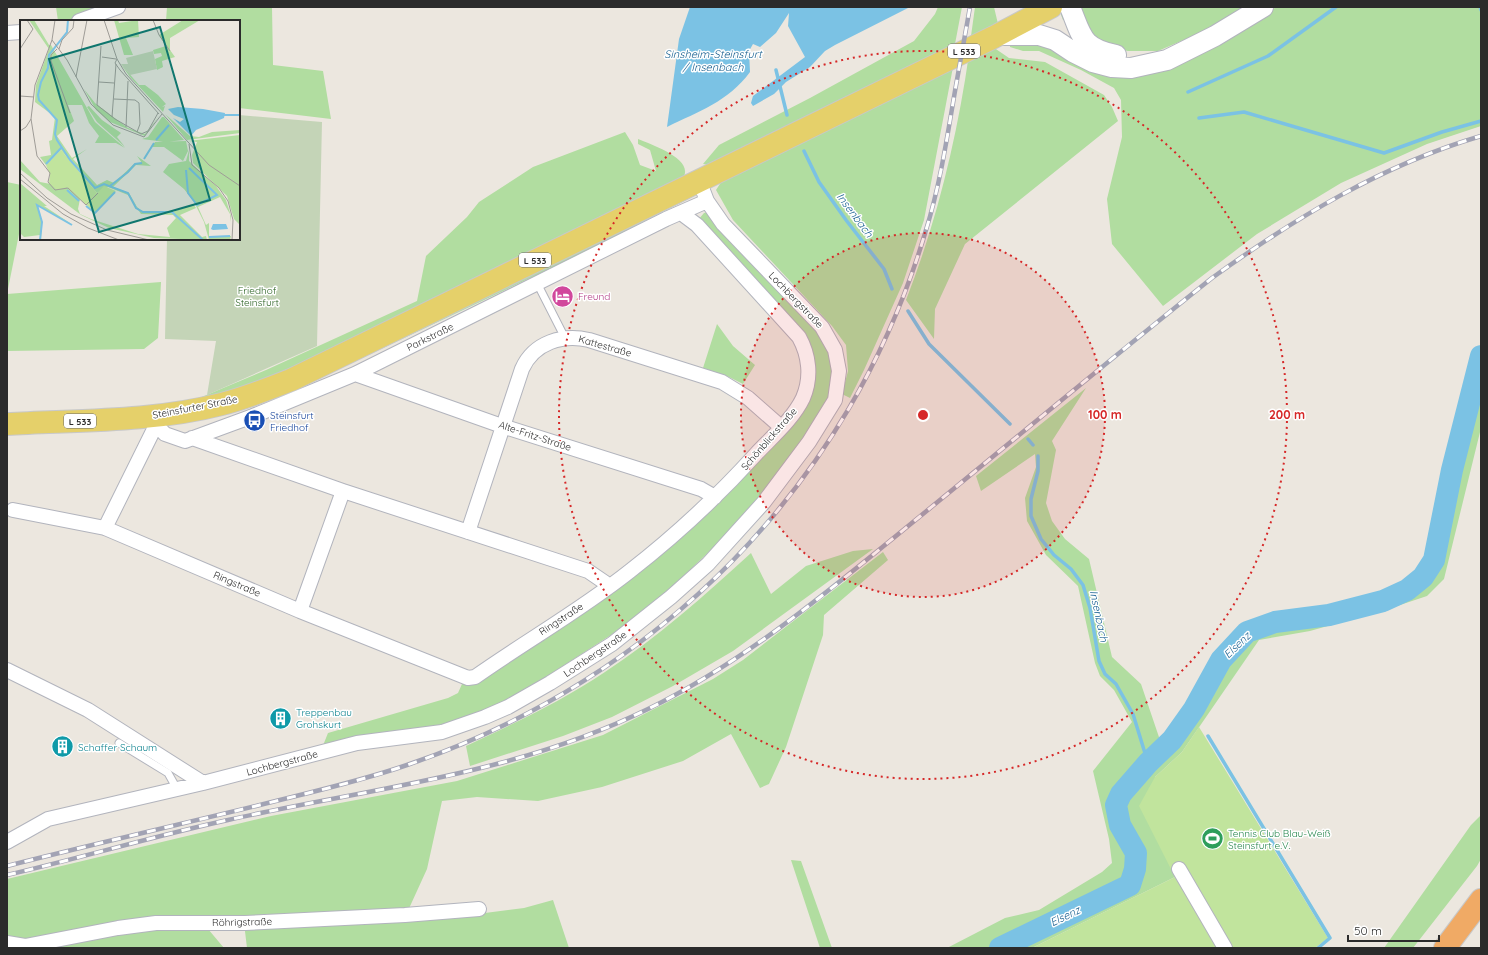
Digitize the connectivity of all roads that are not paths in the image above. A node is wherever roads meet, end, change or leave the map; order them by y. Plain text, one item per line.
1 (118, 7) edge
2 (1056, 7) edge
3 (1263, 7) edge
4 (82, 20) edge
5 (20, 32) edge
6 (7, 33) edge
7 (997, 35) junction
8 (1055, 40) junction
9 (1204, 41) junction
10 (699, 180) junction
11 (707, 201) junction
12 (681, 213) junction
13 (537, 283) junction
14 (565, 338) junction
15 (355, 374) junction
16 (154, 421) junction
17 (7, 424) edge
18 (502, 426) junction
19 (781, 426) junction
20 (192, 438) junction
21 (343, 491) junction
22 (715, 497) junction
23 (14, 510) dead end
24 (105, 528) junction
25 (468, 532) junction
26 (610, 586) junction
27 (300, 611) junction
28 (7, 670) edge
29 (119, 743) dead end
30 (203, 783) junction
31 (177, 789) junction
32 (8, 840) edge
33 (1179, 869) dead end
34 (1481, 900) edge
35 (479, 909) dead end
36 (7, 943) edge
37 (61, 944) edge
38 (1225, 948) edge
39 (1445, 948) edge

1 - 4 street
2 - 7 main road, L 533
2 - 8 main road
2 - 9 main road
3 - 9 main road
5 - 6 street
7 - 8 main road
7 - 10 main road, L 533
8 - 9 main road
10 - 11 street, Lochbergstraße
10 - 16 main road, Steinsfurter Straße / L 533
11 - 12 street, Parkstraße
11 - 30 street, Lochbergstraße
12 - 13 street, Parkstraße
12 - 19 street, Schönblickstraße
13 - 14 lane
13 - 15 street, Parkstraße
14 - 18 street, Kattestraße
14 - 19 street, Kattestraße
15 - 18 street, Alte-Fritz-Straße
15 - 20 street, Parkstraße
16 - 17 main road, Steinsfurter Straße / L 533
16 - 20 street, Parkstraße
16 - 24 street
18 - 22 street, Alte-Fritz-Straße
18 - 25 street, Kattestraße
19 - 22 street, Schönblickstraße
20 - 21 street
21 - 25 street
21 - 27 street
22 - 26 street, Schönblickstraße
23 - 24 street, Ringstraße
24 - 27 street, Ringstraße
25 - 26 street
26 - 27 street, Ringstraße
28 - 30 street
29 - 31 lane
30 - 31 street, Lochbergstraße
31 - 32 street, Lochbergstraße
33 - 38 street
34 - 39 highway
35 - 37 street, Röhrigstraße
36 - 37 street, Röhrigstraße

